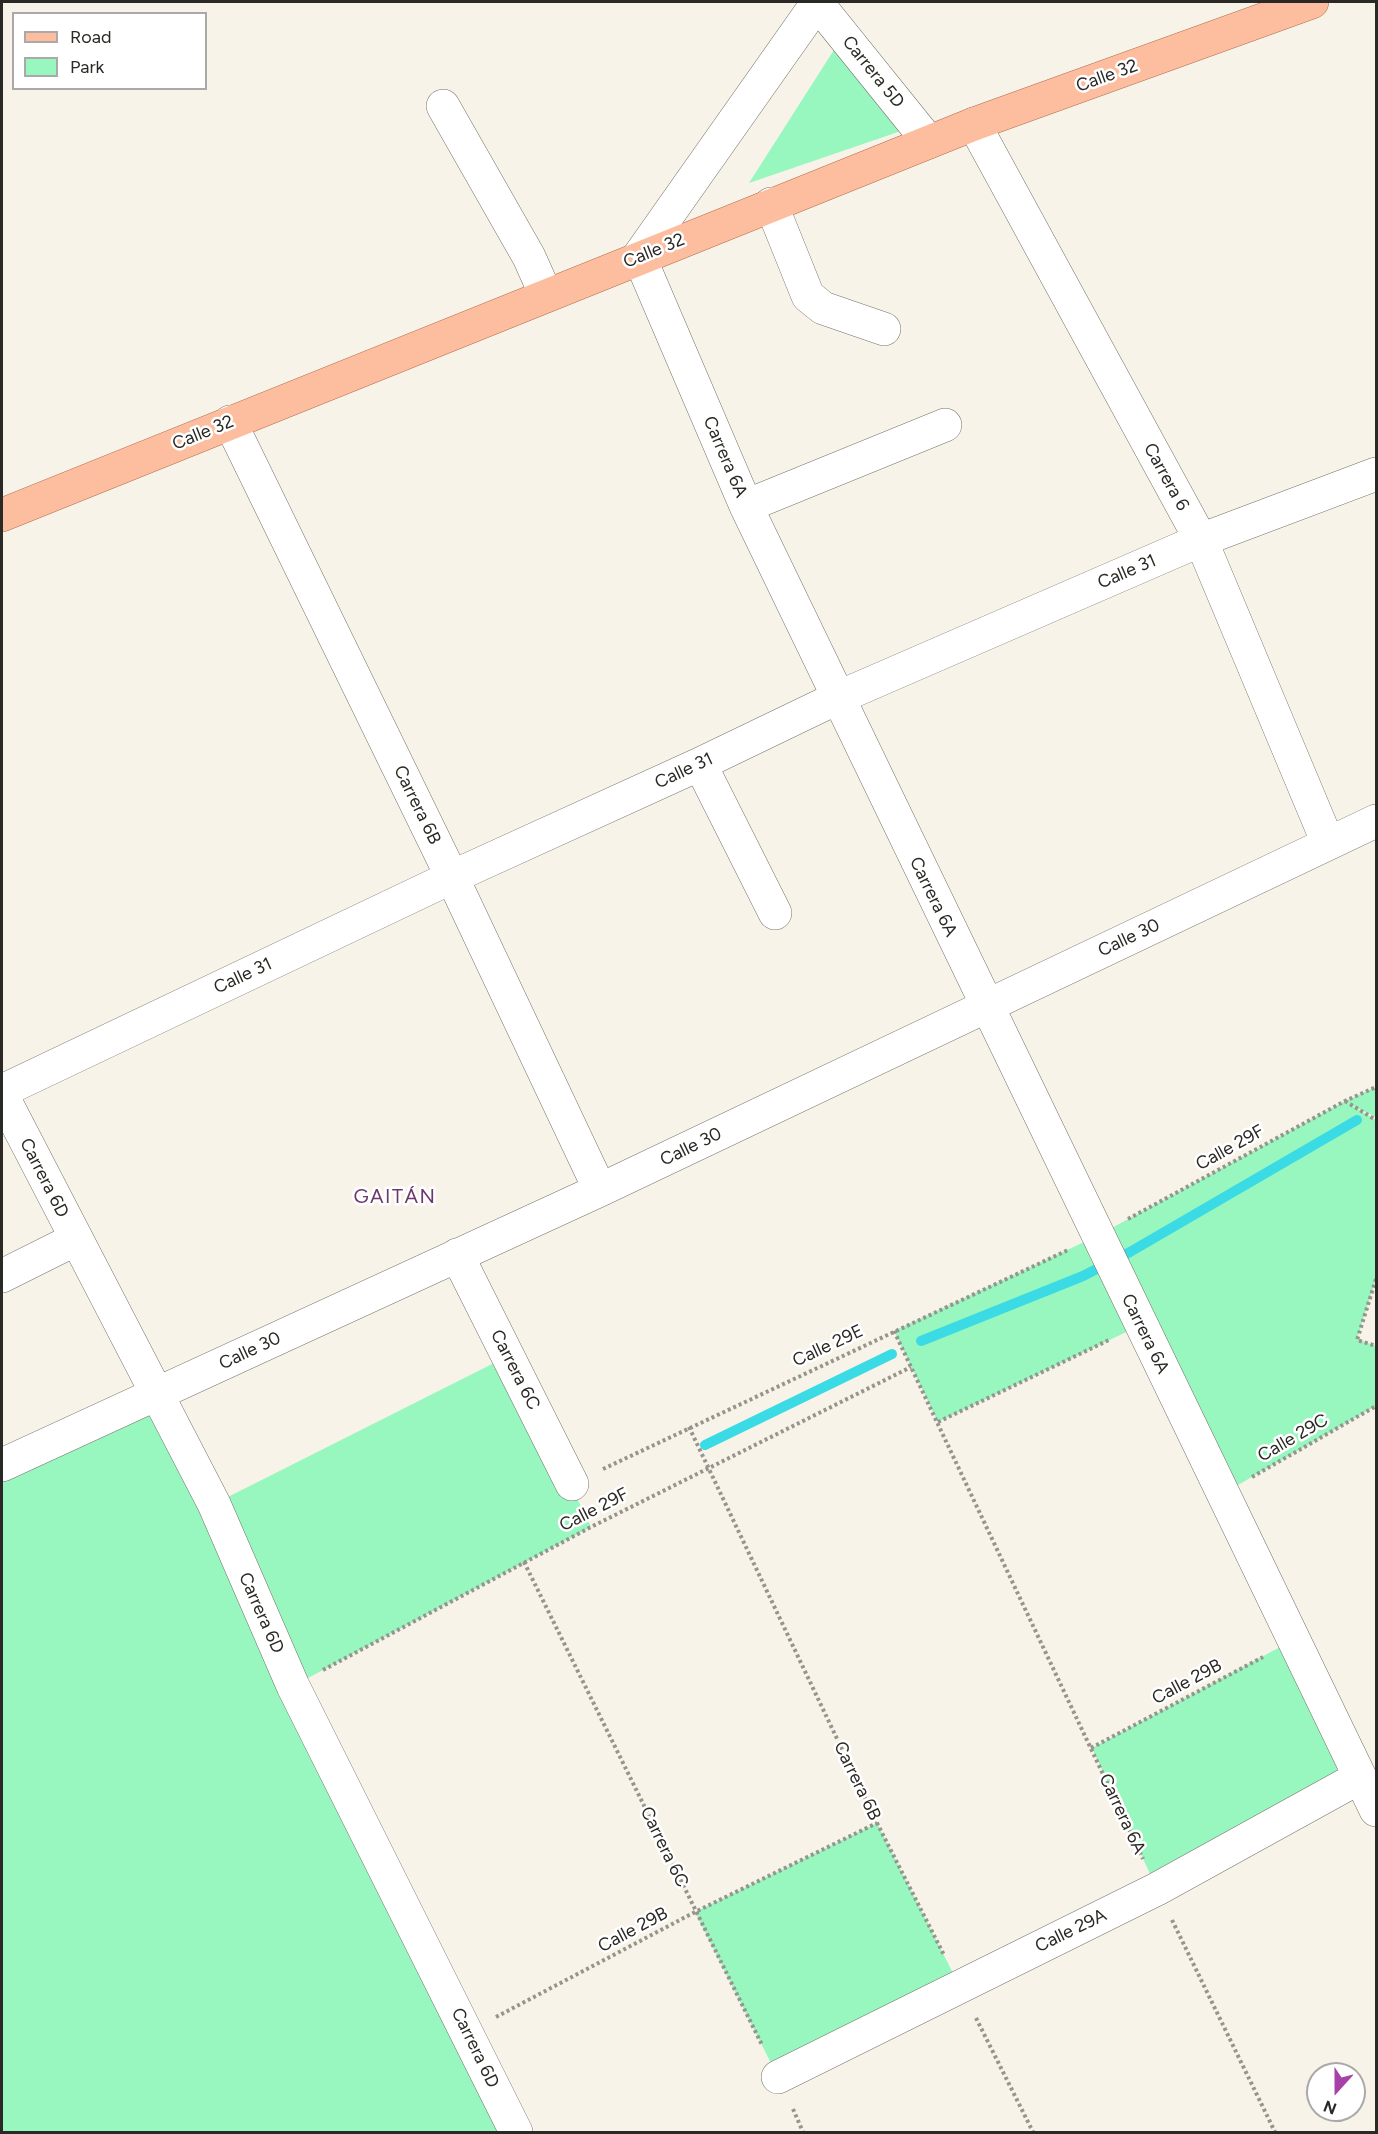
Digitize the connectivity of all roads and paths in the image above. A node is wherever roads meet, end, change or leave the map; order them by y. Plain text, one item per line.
1 (818, 2) edge
2 (1312, 2) edge
3 (443, 106) dead end
4 (974, 124) junction
5 (929, 142) junction
6 (771, 204) junction
7 (639, 256) junction
8 (546, 295) junction
9 (884, 329) dead end
10 (230, 422) junction
11 (945, 425) dead end
12 (1377, 474) edge
13 (746, 506) junction
14 (2, 515) edge
15 (1201, 540) junction
16 (837, 698) junction
17 (699, 764) junction
18 (1377, 821) edge
19 (1328, 843) junction
20 (452, 877) junction
21 (775, 913) dead end
22 (986, 1006) junction
23 (1377, 1087) edge
24 (2, 1093) edge
25 (1345, 1101) junction
26 (1377, 1120) edge
27 (600, 1190) junction
28 (76, 1239) junction
29 (1100, 1241) junction
30 (457, 1255) junction
31 (2, 1276) edge
32 (1377, 1279) edge
33 (1140, 1325) junction
34 (894, 1331) junction
35 (1377, 1346) edge
36 (912, 1367) junction
37 (158, 1394) junction
38 (1377, 1406) edge
39 (938, 1422) junction
40 (689, 1426) junction
41 (2, 1465) edge
42 (708, 1468) junction
43 (572, 1484) joint
44 (1224, 1493) junction
45 (524, 1562) junction
46 (1295, 1640) junction
47 (293, 1686) junction
48 (1092, 1748) junction
49 (1360, 1777) junction
50 (1377, 1810) edge
51 (877, 1823) junction
52 (1157, 1889) junction
53 (695, 1912) junction
54 (960, 1985) junction
55 (468, 2032) junction
56 (778, 2077) junction
57 (516, 2133) edge
58 (804, 2133) edge
59 (1033, 2133) edge
60 (1275, 2133) edge

1 - 5 street, Carrera 5D
1 - 7 street
2 - 4 main road, Calle 32
3 - 8 street
4 - 5 main road, Calle 32
4 - 15 street, Carrera 6
5 - 6 main road, Calle 32
6 - 7 main road, Calle 32
6 - 9 street
7 - 8 main road, Calle 32
7 - 13 street, Carrera 6A
8 - 10 main road, Calle 32
10 - 14 main road, Calle 32
10 - 20 street, Carrera 6B
11 - 13 street
12 - 15 street, Calle 31
13 - 16 street, Carrera 6A
15 - 16 street, Calle 31
15 - 19 street, Carrera 6
16 - 17 street, Calle 31
16 - 22 street, Carrera 6A
17 - 20 street, Calle 31
17 - 21 street
18 - 19 street, Calle 30
19 - 22 street, Calle 30
20 - 24 street, Calle 31
20 - 27 street, Carrera 6B
22 - 27 street, Calle 30
22 - 29 street, Carrera 6A
23 - 25 path, Calle 29F
24 - 28 street, Carrera 6D
25 - 26 path
25 - 29 path, Calle 29F
27 - 30 street, Calle 30
28 - 31 street
28 - 37 street, Carrera 6D
29 - 33 street, Carrera 6A
29 - 34 path, Calle 29E
30 - 37 street, Calle 30
30 - 43 street, Carrera 6C
32 - 35 path
33 - 39 path
33 - 44 street, Carrera 6A
34 - 36 path, Carrera 6A
34 - 40 path, Calle 29E
36 - 39 path, Carrera 6A
36 - 42 path, Calle 29F
37 - 41 street, Calle 30
37 - 47 street, Carrera 6D
38 - 44 path, Calle 29C
39 - 48 path, Carrera 6A
40 - 42 path, Carrera 6B
40 - 43 path, Calle 29E
42 - 45 path, Calle 29F
42 - 51 path, Carrera 6B
44 - 46 street, Carrera 6A
45 - 47 path, Calle 29F
45 - 53 path, Carrera 6C
46 - 48 path, Calle 29B
46 - 49 street, Carrera 6A
47 - 55 street, Carrera 6D
48 - 52 path, Carrera 6A
49 - 50 street, Carrera 6A
49 - 52 street, Calle 29A
51 - 53 path, Calle 29B
51 - 54 path, Carrera 6B
52 - 54 street, Calle 29A
52 - 60 path, Carrera 6A
53 - 55 path, Calle 29B
53 - 56 path, Carrera 6C
54 - 56 street, Calle 29A
54 - 59 path, Carrera 6B
55 - 57 street, Carrera 6D
56 - 58 path, Carrera 6C

